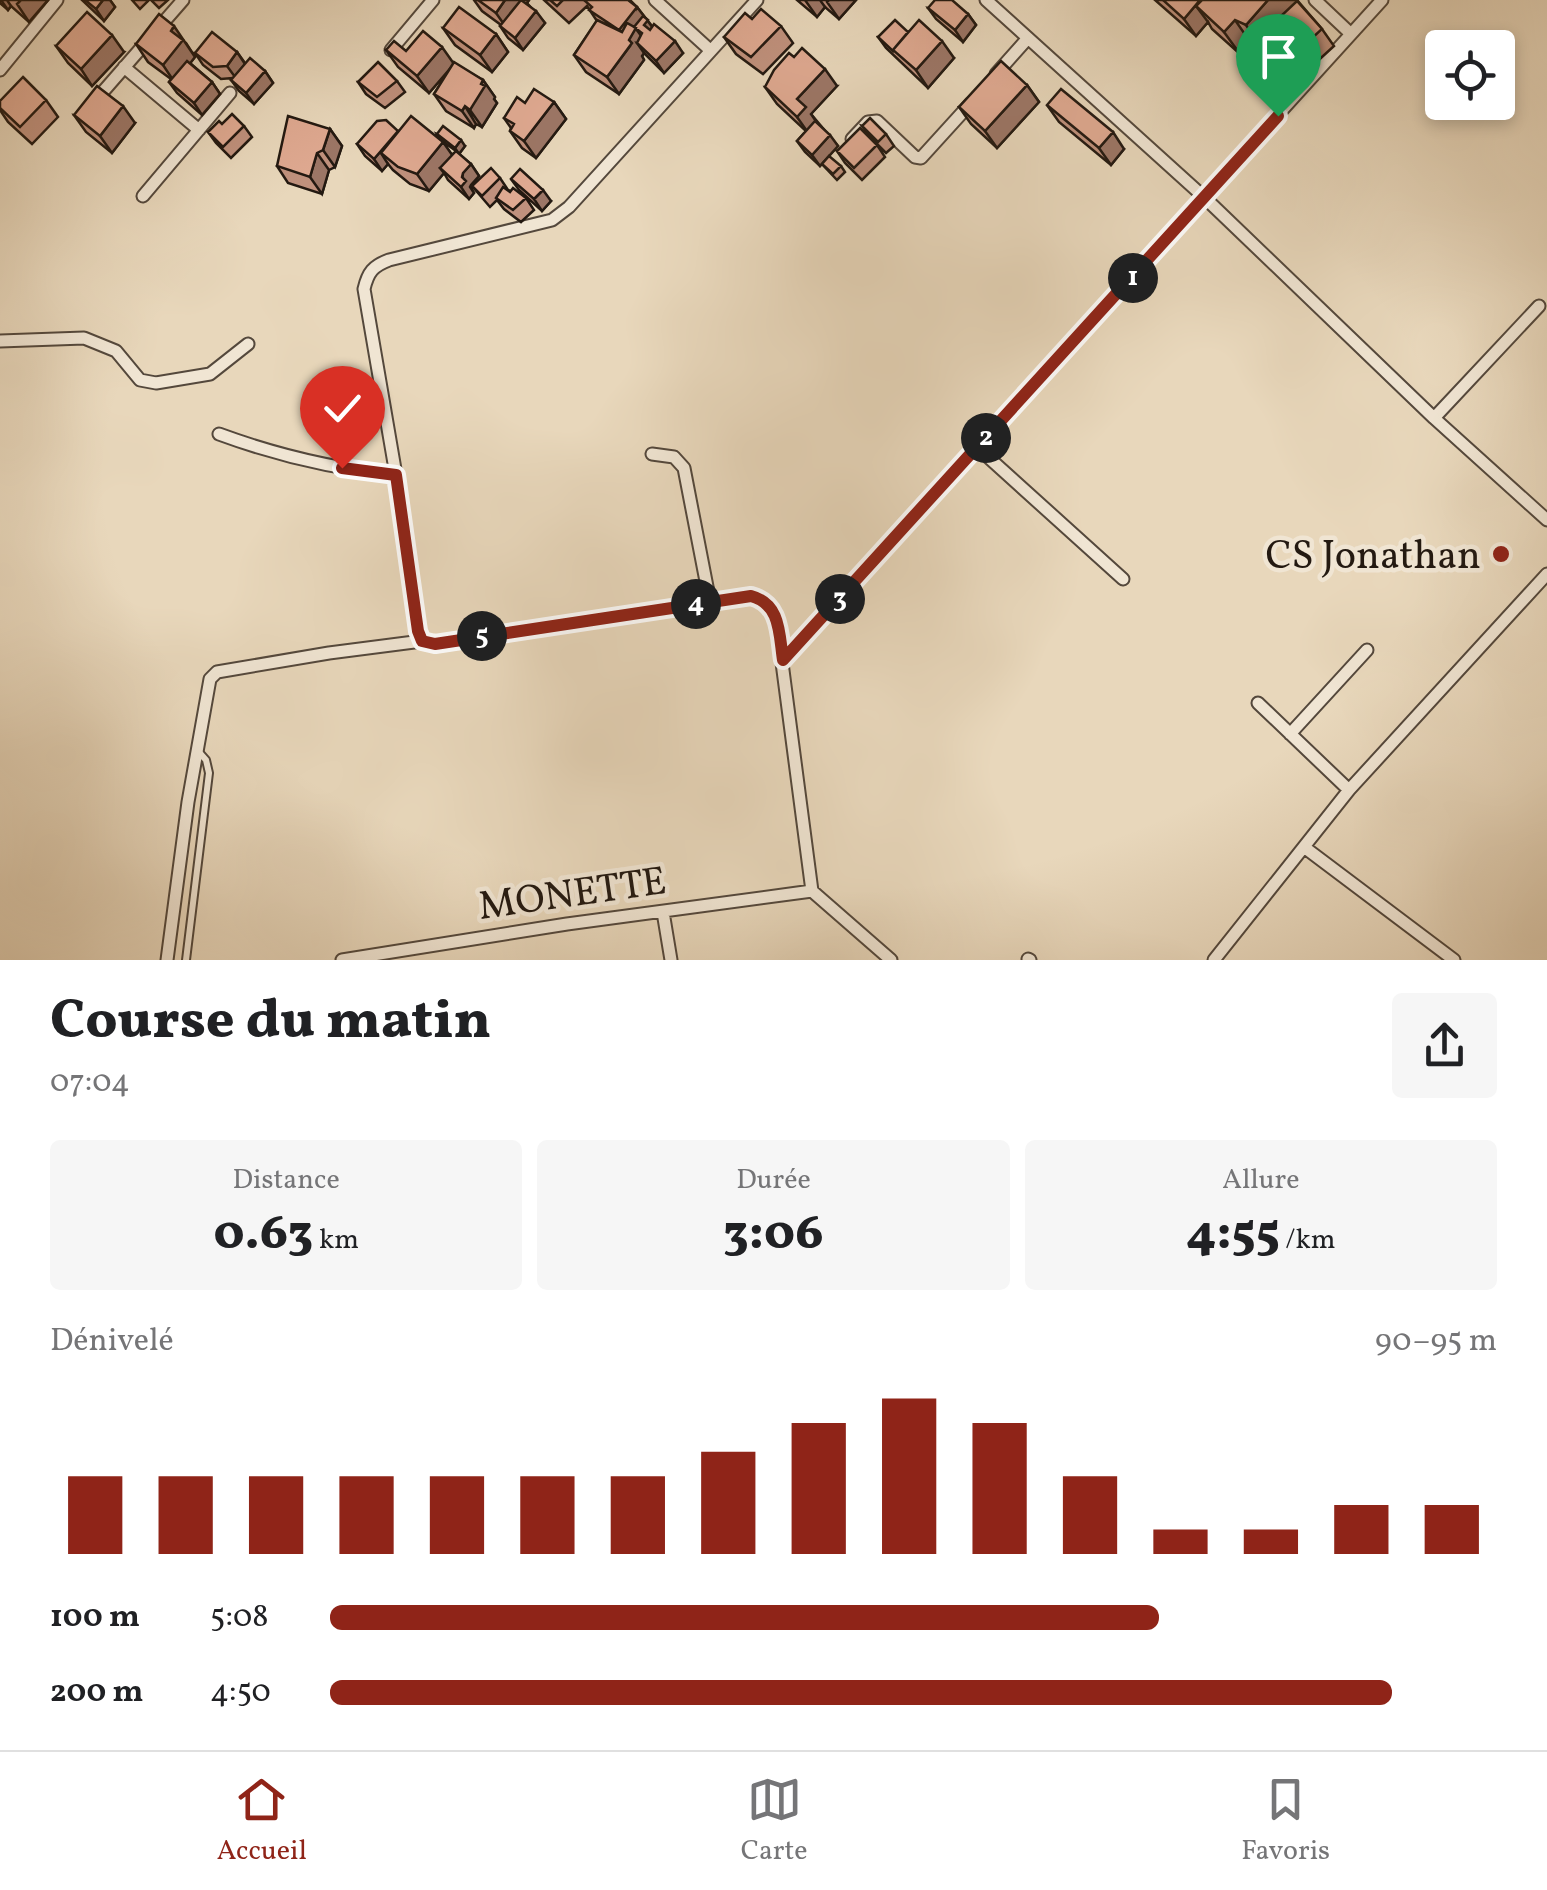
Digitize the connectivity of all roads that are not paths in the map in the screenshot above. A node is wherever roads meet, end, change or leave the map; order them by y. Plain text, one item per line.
1 (58, 0) edge
2 (184, 0) edge
3 (434, 0) edge
4 (655, 0) edge
5 (757, 0) edge
6 (986, 0) edge
7 (1315, 0) edge
8 (1382, 0) edge
9 (1351, 34) junction
10 (1028, 38) junction
11 (391, 50) edge
12 (710, 50) junction
13 (124, 67) junction
14 (0, 70) edge
15 (990, 82) edge
16 (230, 93) dead end
17 (977, 96) edge
18 (88, 108) edge
19 (199, 130) junction
20 (838, 154) edge
21 (143, 196) dead end
22 (1205, 198) junction
23 (1539, 306) dead end
24 (0, 341) edge
25 (248, 344) dead end
26 (1434, 418) junction
27 (219, 434) dead end
28 (978, 448) junction
29 (652, 454) dead end
30 (396, 475) junction
31 (1547, 520) edge
32 (1547, 574) edge
33 (1124, 580) dead end
34 (710, 602) junction
35 (422, 641) junction
36 (1367, 650) dead end
37 (783, 660) junction
38 (1258, 703) dead end
39 (1290, 734) junction
40 (197, 750) junction
41 (1350, 790) junction
42 (1304, 847) junction
43 (812, 891) junction
44 (664, 912) junction
45 (388, 956) edge
46 (167, 960) edge
47 (186, 960) edge
48 (342, 960) edge
49 (671, 960) edge
50 (891, 960) edge
51 (1214, 960) edge
52 (1454, 960) edge

1 - 14 street
2 - 13 street
3 - 11 street
4 - 12 street
5 - 12 street
6 - 10 street
7 - 9 street
8 - 9 street
9 - 22 street
10 - 15 street
10 - 22 street
12 - 30 street
13 - 18 street
13 - 19 street
16 - 19 street
17 - 20 street
19 - 21 street
22 - 26 street
22 - 28 street
23 - 26 street
24 - 25 street
26 - 31 street
27 - 30 street
28 - 33 street
28 - 37 street
29 - 34 street
30 - 35 street
32 - 41 street
34 - 35 street
34 - 37 street
35 - 40 street
36 - 39 street
37 - 43 street
38 - 39 street
39 - 41 street
40 - 46 street
40 - 47 lane
41 - 42 street
42 - 51 street
42 - 52 street
43 - 44 street, MONETTE
43 - 50 street
44 - 45 street, MONETTE
44 - 49 street
45 - 48 street, MONETTE

